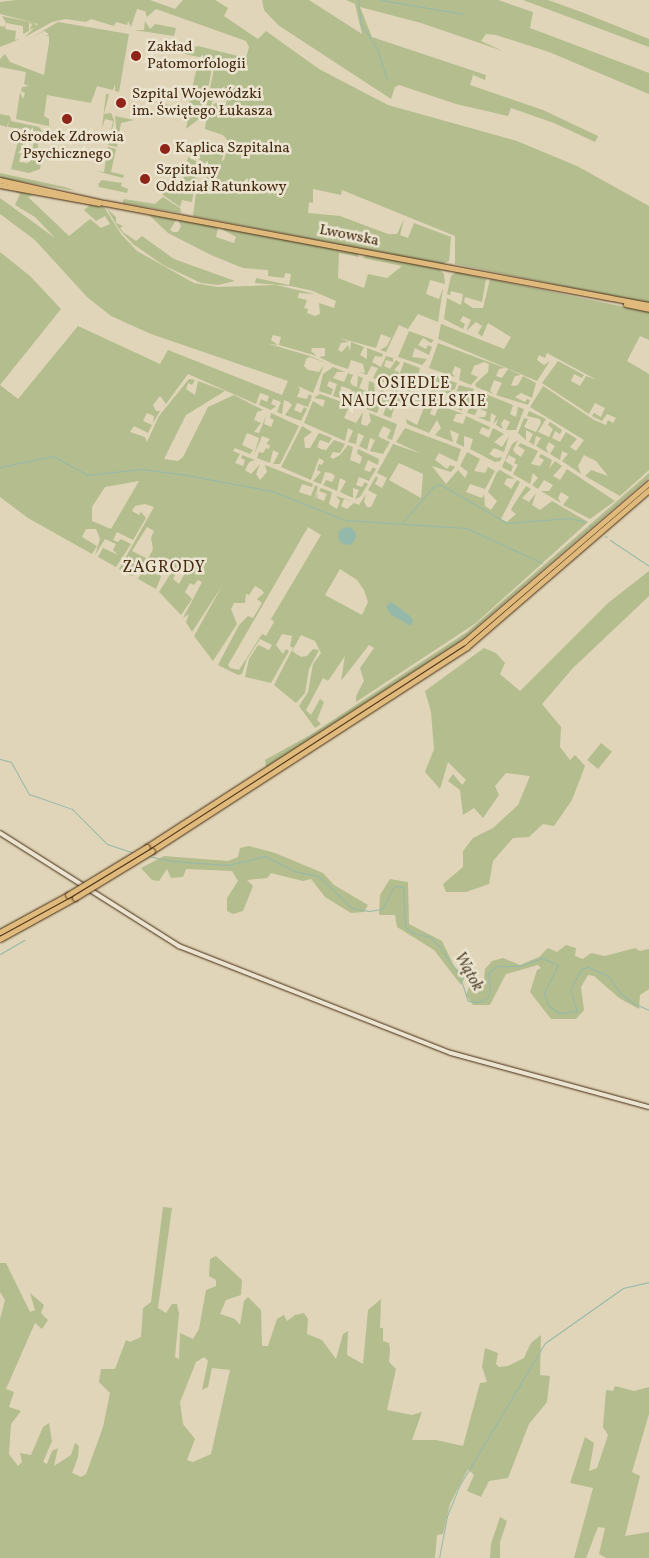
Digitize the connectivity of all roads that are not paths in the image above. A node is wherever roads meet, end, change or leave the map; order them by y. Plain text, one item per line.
1 (0, 180) edge
2 (0, 185) edge
3 (105, 203) junction
4 (588, 294) junction
5 (649, 305) edge
6 (649, 309) edge
7 (649, 483) edge
8 (649, 490) edge
9 (0, 833) edge
10 (0, 932) edge
11 (0, 939) edge
12 (649, 1107) edge

1 - 3 main road, Lwowska
2 - 3 main road, Lwowska
3 - 4 main road, Lwowska
4 - 5 main road, Lwowska
4 - 6 main road, Lwowska
7 - 10 main road, bridge
8 - 11 main road, bridge
9 - 12 street

